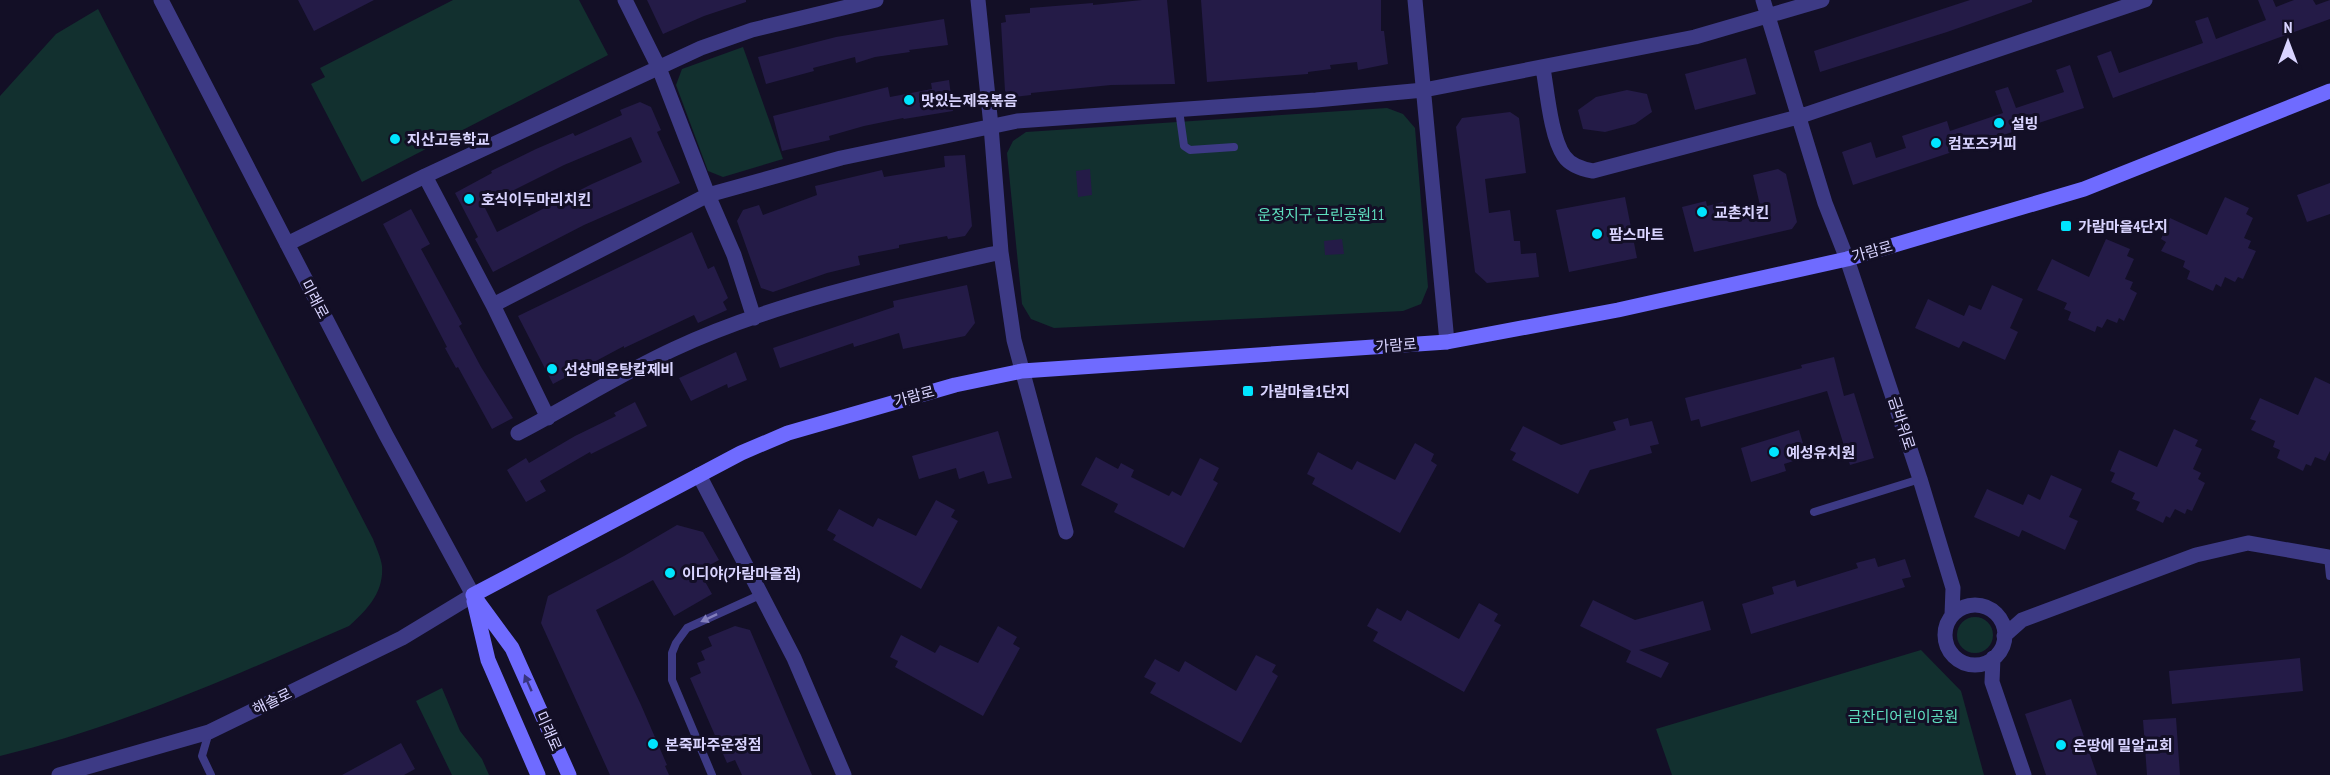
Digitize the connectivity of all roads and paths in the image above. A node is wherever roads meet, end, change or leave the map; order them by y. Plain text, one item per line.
1 (161, 0) edge
2 (625, 0) edge
3 (876, 0) edge
4 (978, 0) edge
5 (1414, 0) edge
6 (1763, 0) edge
7 (1822, 0) edge
8 (2145, 0) edge
9 (1769, 16) junction
10 (659, 68) junction
11 (1543, 68) junction
12 (1424, 90) junction
13 (2330, 91) edge
14 (1179, 110) junction
15 (1798, 117) junction
16 (991, 126) junction
17 (1234, 147) dead end
18 (425, 176) junction
19 (708, 195) junction
20 (287, 244) junction
21 (1001, 252) junction
22 (1847, 259) junction
23 (493, 305) junction
24 (754, 318) junction
25 (1447, 342) junction
26 (1022, 371) junction
27 (548, 418) junction
28 (518, 433) dead end
29 (699, 475) junction
30 (1920, 479) junction
31 (1815, 512) dead end
32 (1066, 532) dead end
33 (2328, 557) joint
34 (2330, 576) edge
35 (1953, 588) junction
36 (762, 594) junction
37 (473, 595) junction
38 (1974, 606) junction
39 (1952, 615) junction
40 (1998, 617) junction
41 (2022, 620) junction
42 (2004, 636) junction
43 (1994, 658) junction
44 (1971, 664) junction
45 (1992, 682) junction
46 (209, 732) junction
47 (59, 775) edge
48 (211, 775) edge
49 (538, 775) edge
50 (569, 775) edge
51 (712, 775) edge
52 (844, 775) edge
53 (2024, 775) edge

1 - 20 street, 미래로
2 - 10 street
3 - 10 street
4 - 16 street
5 - 12 street
6 - 9 street, 금바위로
7 - 9 street
8 - 15 street
9 - 11 street
9 - 15 street, 금바위로
10 - 18 street
10 - 19 street
11 - 12 street
11 - 15 street
12 - 14 street
12 - 25 street
13 - 22 street, 가람로
14 - 16 street
14 - 17 lane
15 - 22 street, 금바위로
16 - 19 street
16 - 21 street
18 - 20 street
18 - 23 street
19 - 23 street
19 - 24 street
20 - 37 street, 미래로
21 - 24 street
21 - 26 street
22 - 25 street, 가람로
22 - 30 street, 금바위로
23 - 27 street
24 - 27 street
25 - 26 street, 가람로
26 - 29 street, 가람로
26 - 32 street
27 - 28 street
29 - 36 street
29 - 37 street, 가람로
30 - 31 lane
30 - 35 street, 금바위로
33 - 34 lane
33 - 41 street
35 - 38 street
35 - 39 street
36 -> 51 lane
36 - 52 street
37 - 46 street, 해솔로
37 - 49 street, 미래로
50 -> 37 street, 미래로
38 - 39 street
38 - 40 street
39 - 44 street
40 - 41 street
40 - 42 street
41 - 42 street
42 - 43 street
43 - 44 street
43 - 45 street
44 - 45 street
45 - 53 street
46 - 47 street, 해솔로
46 - 48 lane

